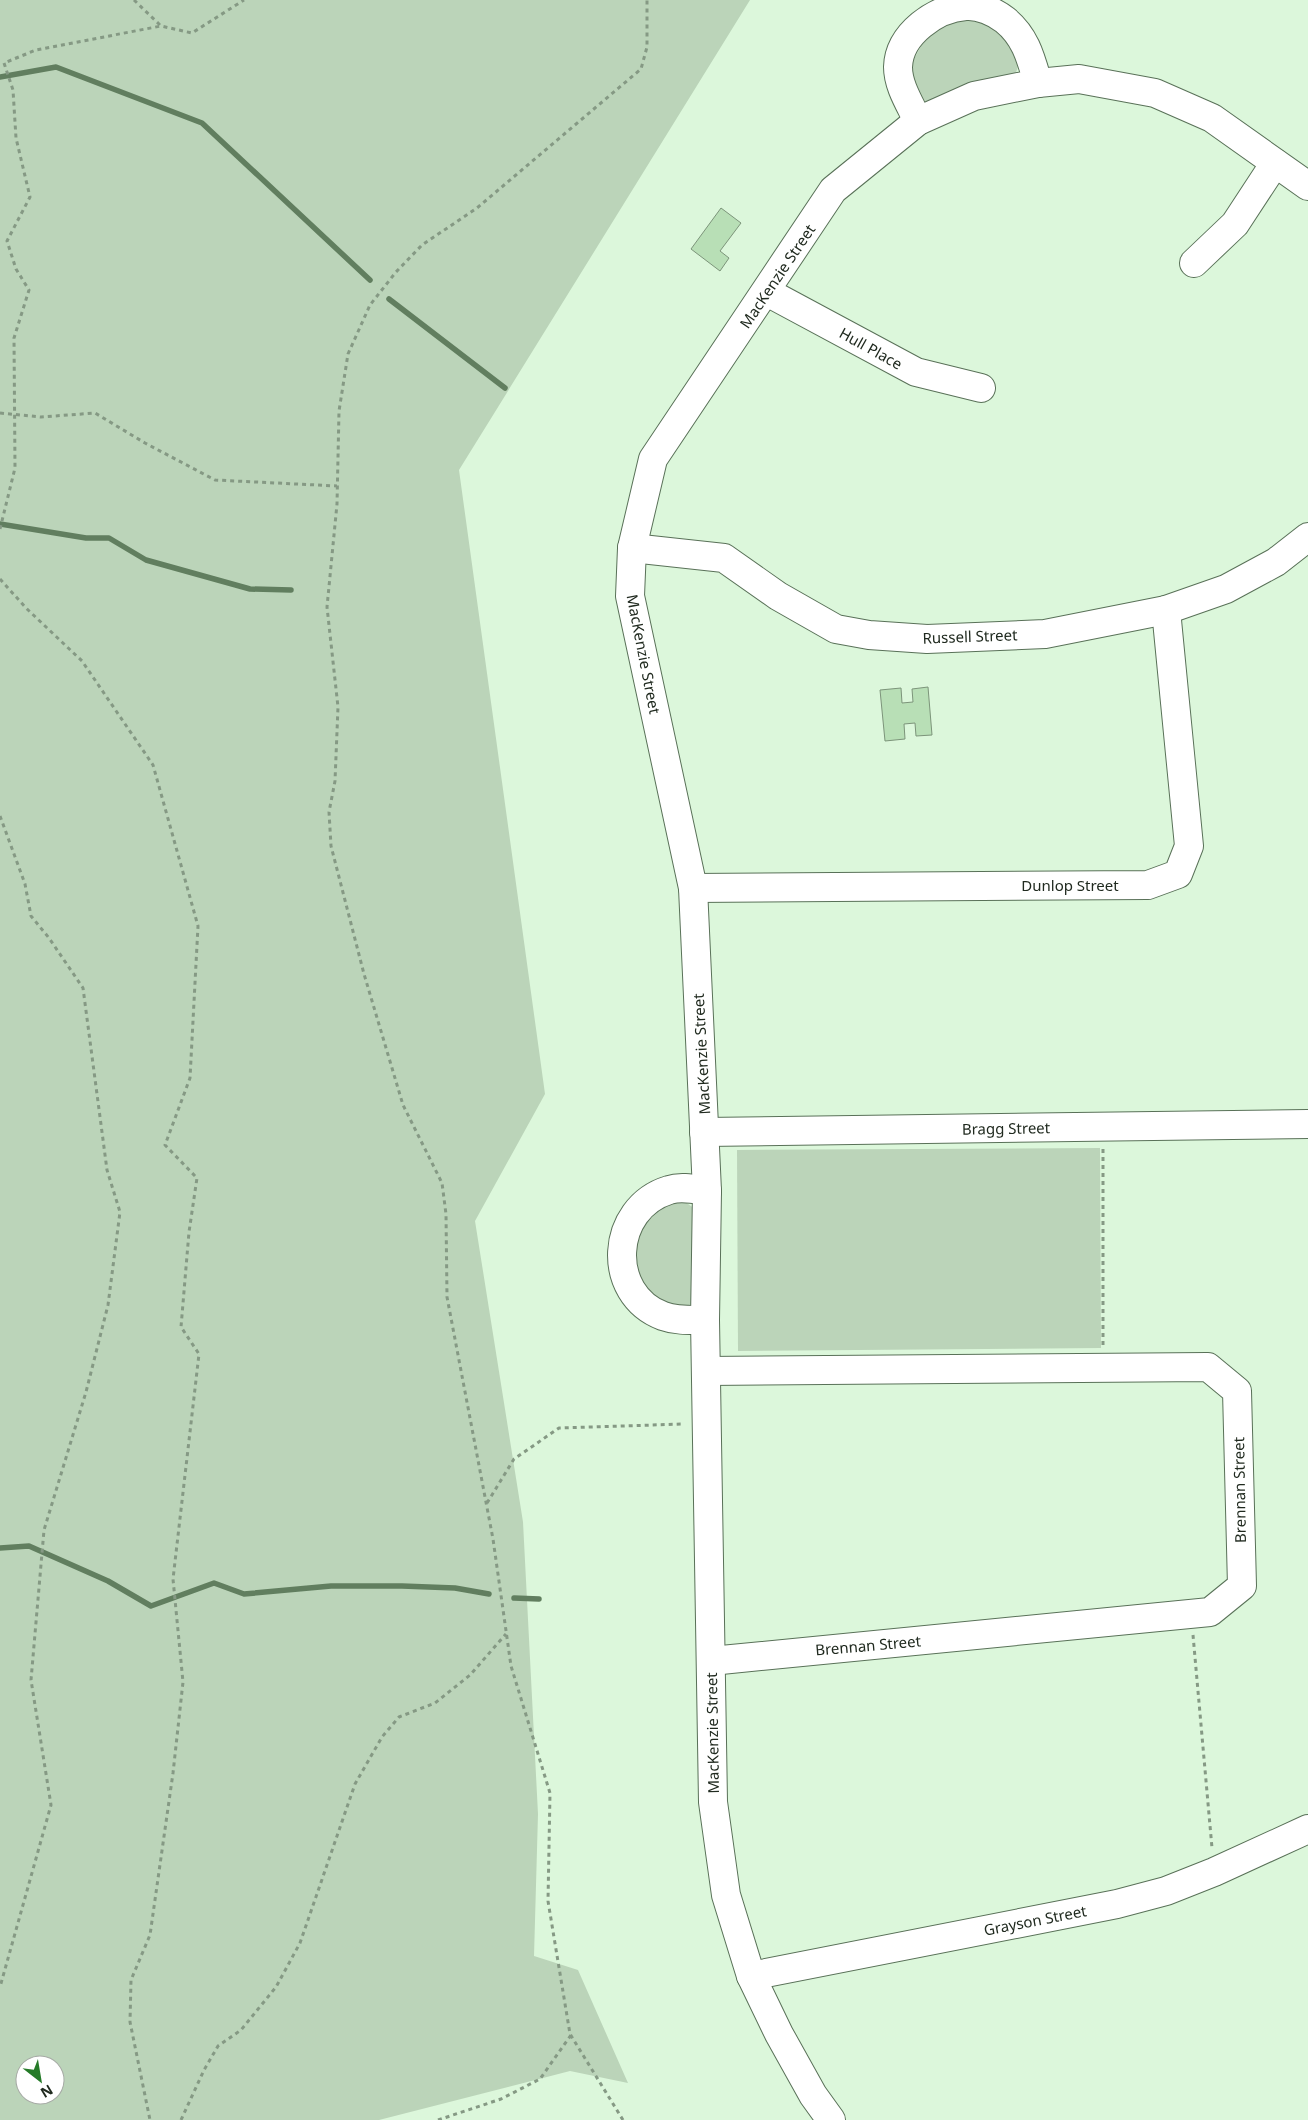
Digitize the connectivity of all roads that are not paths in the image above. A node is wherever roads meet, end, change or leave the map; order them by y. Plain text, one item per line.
1 (1038, 83) junction
2 (918, 121) junction
3 (1275, 163) junction
4 (1308, 186) edge
5 (1194, 264) dead end
6 (767, 292) junction
7 (981, 388) dead end
8 (1308, 537) edge
9 (632, 548) junction
10 (1166, 610) junction
11 (693, 888) junction
12 (1308, 1124) edge
13 (704, 1132) junction
14 (707, 1191) junction
15 (705, 1320) junction
16 (706, 1372) junction
17 (711, 1661) junction
18 (1308, 1829) edge
19 (751, 1976) junction
20 (831, 2120) edge

1 - 2 street, MacKenzie Street
1 - 2 street
1 - 3 street, MacKenzie Street
2 - 6 street, MacKenzie Street
3 - 4 street, MacKenzie Street
3 - 5 street
6 - 7 street, Hull Place
6 - 9 street, MacKenzie Street
8 - 10 street, Russell Street
9 - 10 street, Russell Street
9 - 11 street, MacKenzie Street
10 - 11 street, Dunlop Street
11 - 13 street, MacKenzie Street
12 - 13 street, Bragg Street
13 - 14 street, MacKenzie Street
14 - 15 street, MacKenzie Street
14 - 15 street
15 - 16 street, MacKenzie Street
16 - 17 street, MacKenzie Street
16 - 17 street, Brennan Street
17 - 19 street, MacKenzie Street
18 - 19 street, Grayson Street
19 - 20 street, MacKenzie Street

